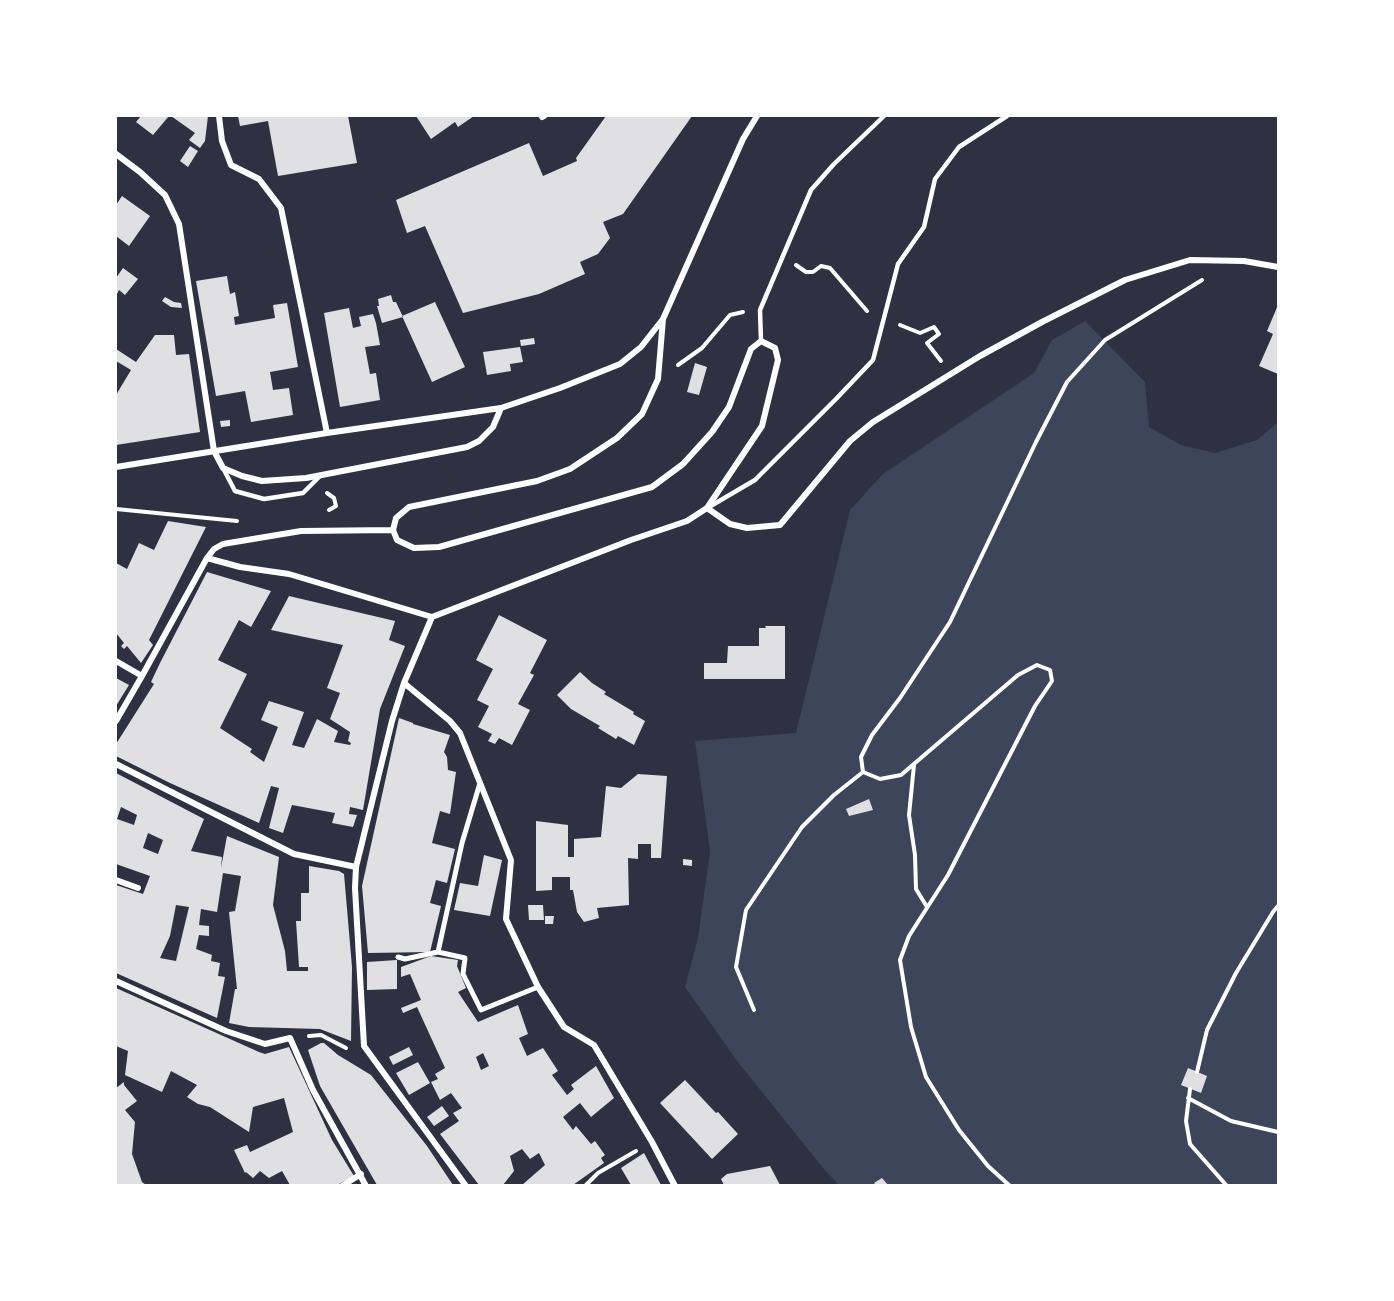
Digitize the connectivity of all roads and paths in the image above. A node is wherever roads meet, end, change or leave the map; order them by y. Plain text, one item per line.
1 (219, 116) edge
2 (757, 116) edge
3 (884, 116) edge
4 (1007, 116) edge
5 (116, 154) edge
6 (782, 258) junction
7 (1278, 267) edge
8 (1213, 276) dead end
9 (760, 310) junction
10 (867, 311) dead end
11 (663, 319) junction
12 (920, 333) dead end
13 (761, 341) junction
14 (702, 348) dead end
15 (951, 373) junction
16 (501, 408) junction
17 (327, 433) junction
18 (214, 451) junction
19 (116, 467) edge
20 (223, 468) junction
21 (320, 476) junction
22 (707, 508) junction
23 (116, 509) edge
24 (245, 522) dead end
25 (393, 530) junction
26 (207, 558) junction
27 (432, 617) junction
28 (116, 660) edge
29 (142, 676) junction
30 (404, 683) junction
31 (116, 721) edge
32 (116, 764) edge
33 (914, 764) junction
34 (863, 771) junction
35 (481, 781) junction
36 (356, 867) junction
37 (116, 880) edge
38 (138, 888) dead end
39 (1278, 906) edge
40 (927, 907) junction
41 (438, 952) junction
42 (398, 957) dead end
43 (116, 981) edge
44 (538, 987) junction
45 (754, 1010) dead end
46 (290, 1038) junction
47 (364, 1046) junction
48 (1197, 1072) dead end
49 (1190, 1089) dead end
50 (1188, 1098) junction
51 (1278, 1132) edge
52 (652, 1142) junction
53 (361, 1174) junction
54 (342, 1185) edge
55 (366, 1185) edge
56 (466, 1185) edge
57 (585, 1185) edge
58 (675, 1185) edge
59 (1010, 1185) edge
60 (1227, 1185) edge

1 - 17 street
2 - 11 street
3 - 6 lane
4 - 22 lane
5 - 18 street
6 - 9 lane
6 - 10 path
7 - 15 street
8 - 34 path
9 - 13 lane
9 - 14 path
11 - 16 street
11 - 25 street
12 - 15 path
13 - 22 street
13 - 25 street
15 - 22 street
16 - 17 street
16 - 21 street
17 - 18 street
18 - 19 street
18 - 20 street
20 - 21 street
20 - 21 lane
22 - 27 street
23 - 24 path
25 - 26 street
26 - 27 street
26 - 29 street
27 - 30 street
28 - 29 street
29 - 31 street
30 - 35 street
30 - 36 street
32 - 36 street
33 - 34 path
33 - 40 path
33 - 40 path
34 - 45 path
35 - 41 street
35 - 44 street
36 - 47 street
37 - 38 street
39 - 48 path
40 - 59 path
41 - 42 street
41 - 44 street
43 - 46 street
44 - 52 street
46 - 47 path
46 - 53 street
47 - 56 street
49 - 50 path
50 - 51 path
50 - 60 path
52 - 57 path
52 - 58 street
53 - 54 street
53 - 55 street

